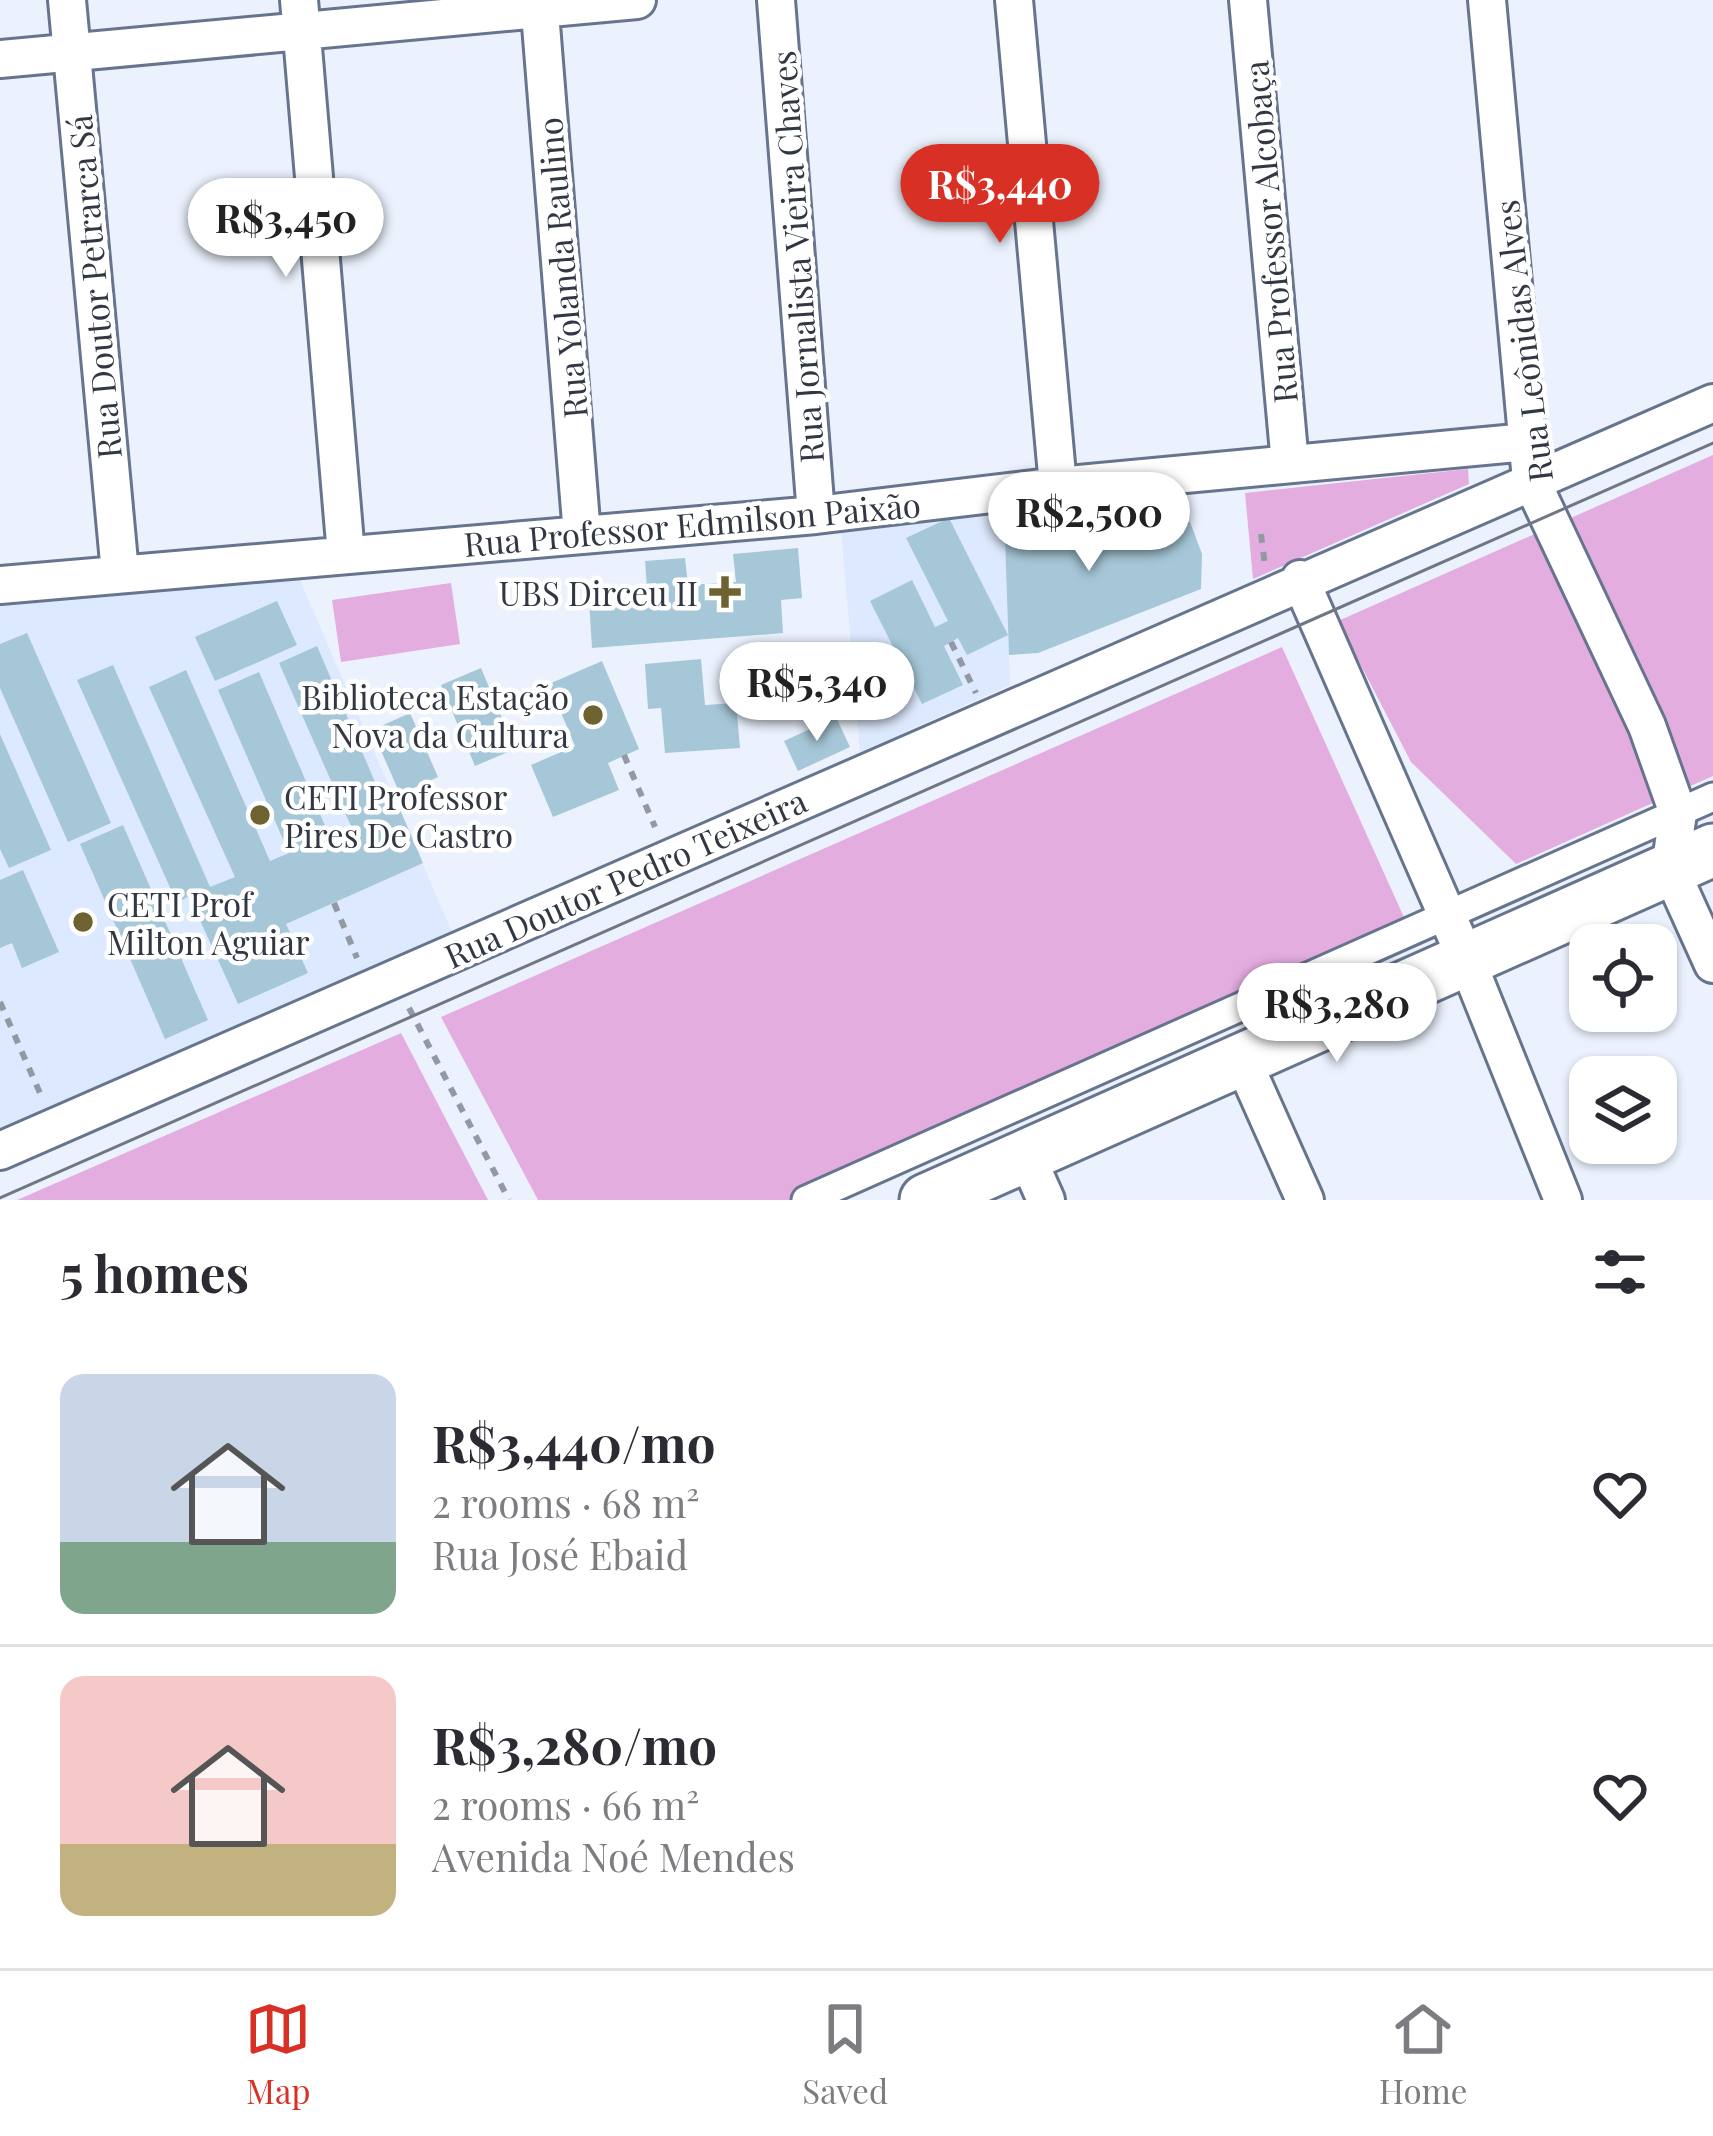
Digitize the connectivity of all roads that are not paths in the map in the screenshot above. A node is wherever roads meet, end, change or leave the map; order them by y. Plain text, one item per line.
1 (67, 0) edge
2 (637, 0) edge
3 (776, 0) edge
4 (1014, 0) edge
5 (1248, 0) edge
6 (1487, 0) edge
7 (539, 4) edge
8 (300, 15) edge
9 (71, 52) junction
10 (0, 59) edge
11 (1713, 403) edge
12 (1527, 442) junction
13 (1291, 464) junction
14 (1531, 480) junction
15 (1058, 486) junction
16 (815, 515) junction
17 (583, 535) junction
18 (346, 555) junction
19 (120, 573) junction
20 (1300, 579) junction
21 (0, 585) edge
22 (1713, 797) edge
23 (1678, 813) junction
24 (1692, 860) edge
25 (1457, 938) junction
26 (1713, 964) edge
27 (1242, 1059) junction
28 (0, 1150) edge
29 (1036, 1178) edge
30 (806, 1200) edge
31 (926, 1200) edge
32 (1305, 1200) edge
33 (1563, 1200) edge

1 - 9 street, Rua Doutor Petrarca Sá
2 - 7 street
3 - 16 street, Rua Jornalista Vieira Chaves
4 - 15 street
5 - 13 street, Rua Professor Alcobaça
6 - 12 street, Rua Leônidas Alves
7 - 8 street
7 - 17 street, Rua Yolanda Raulino
8 - 9 street
8 - 18 street
9 - 10 street
9 - 19 street, Rua Doutor Petrarca Sá
11 - 14 street, Rua Doutor Pedro Teixeira
12 - 13 street, Rua Professor Edmilson Paixão
12 - 14 street, Rua Leônidas Alves
13 - 15 street, Rua Professor Edmilson Paixão
14 - 20 street, Rua Doutor Pedro Teixeira
14 - 23 street, Rua Leônidas Alves
15 - 16 street, Rua Professor Edmilson Paixão
16 - 17 street, Rua Professor Edmilson Paixão
17 - 18 street, Rua Professor Edmilson Paixão
18 - 19 street, Rua Professor Edmilson Paixão
19 - 21 street, Rua Professor Edmilson Paixão
20 - 25 street
20 - 28 street, Rua Doutor Pedro Teixeira
22 - 23 street
23 - 24 street, Rua Leônidas Alves
23 - 25 street
24 - 25 main road
24 - 26 street
25 - 27 main road
25 - 30 street
25 - 33 street
27 - 29 main road
27 - 32 street
29 - 31 main road

